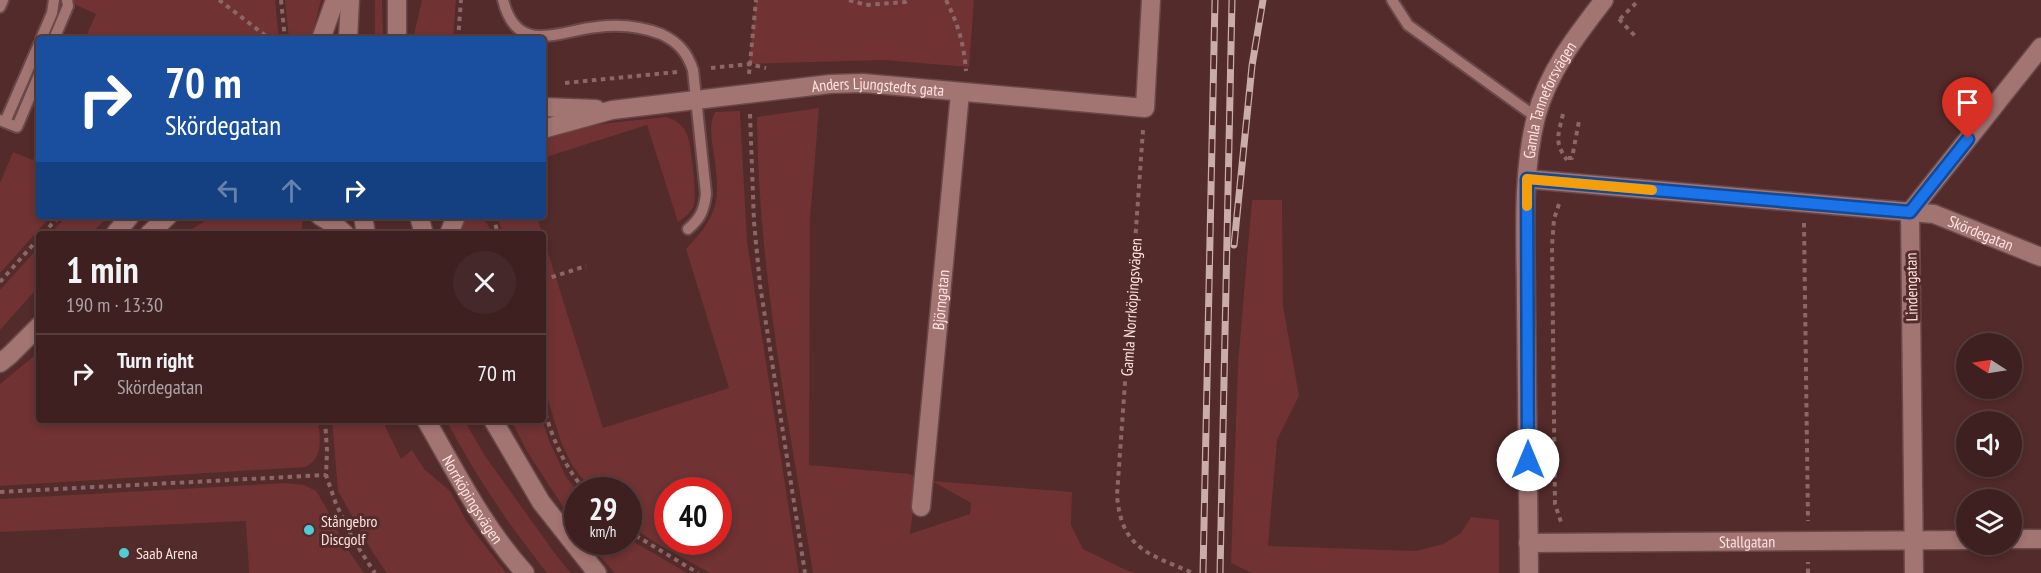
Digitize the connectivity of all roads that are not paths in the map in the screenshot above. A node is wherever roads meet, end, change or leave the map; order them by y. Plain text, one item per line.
1 (3, 0) edge
2 (54, 0) edge
3 (67, 0) edge
4 (335, 0) edge
5 (350, 0) edge
6 (397, 0) edge
7 (503, 0) edge
8 (1151, 0) edge
9 (1392, 0) edge
10 (1604, 0) edge
11 (0, 8) edge
12 (42, 36) edge
13 (55, 36) edge
14 (322, 36) edge
15 (348, 36) edge
16 (397, 36) edge
17 (2041, 47) edge
18 (36, 50) edge
19 (36, 82) edge
20 (964, 93) junction
21 (696, 100) junction
22 (546, 107) edge
23 (612, 110) junction
24 (1536, 117) junction
25 (3, 121) edge
26 (546, 128) edge
27 (1527, 179) junction
28 (1910, 212) junction
29 (128, 219) edge
30 (165, 219) edge
31 (325, 219) edge
32 (688, 229) dead end
33 (118, 231) edge
34 (152, 231) edge
35 (342, 231) edge
36 (2041, 257) edge
37 (36, 329) edge
38 (0, 363) edge
39 (428, 423) edge
40 (495, 423) edge
41 (921, 507) dead end
42 (2022, 539) edge
43 (2041, 539) edge
44 (1914, 540) junction
45 (1956, 540) edge
46 (1528, 543) junction
47 (525, 573) edge
48 (597, 573) edge
49 (1529, 573) edge
50 (1914, 573) edge

1 - 11 lane
2 - 12 lane
3 - 13 lane
4 - 14 street
5 - 15 street
6 - 16 street
7 - 21 lane
8 - 20 street, Anders Ljungstedts gata
9 - 24 lane
10 - 24 street, Gamla Tanneforsvägen
17 - 28 street
18 - 25 lane
19 - 25 lane
20 - 21 street, Anders Ljungstedts gata
20 - 41 street, Björngatan
21 - 23 street, Anders Ljungstedts gata
21 - 32 lane
22 - 23 street, Anders Ljungstedts gata
23 - 26 street, Anders Ljungstedts gata
24 - 27 street, Gamla Tanneforsvägen
27 - 28 street, Skördegatan
27 - 46 street, Gamla Tanneforsvägen
28 - 36 street, Skördegatan
28 - 44 street, Lindengatan
29 - 33 street
30 - 34 street
31 - 35 street
37 - 38 street
39 - 47 street, Norrköpingsvägen
40 - 48 street
42 - 43 street
44 - 45 street, Stallgatan
44 - 46 street, Stallgatan
44 - 50 street, Lindengatan
46 - 49 street, Gamla Tanneforsvägen

